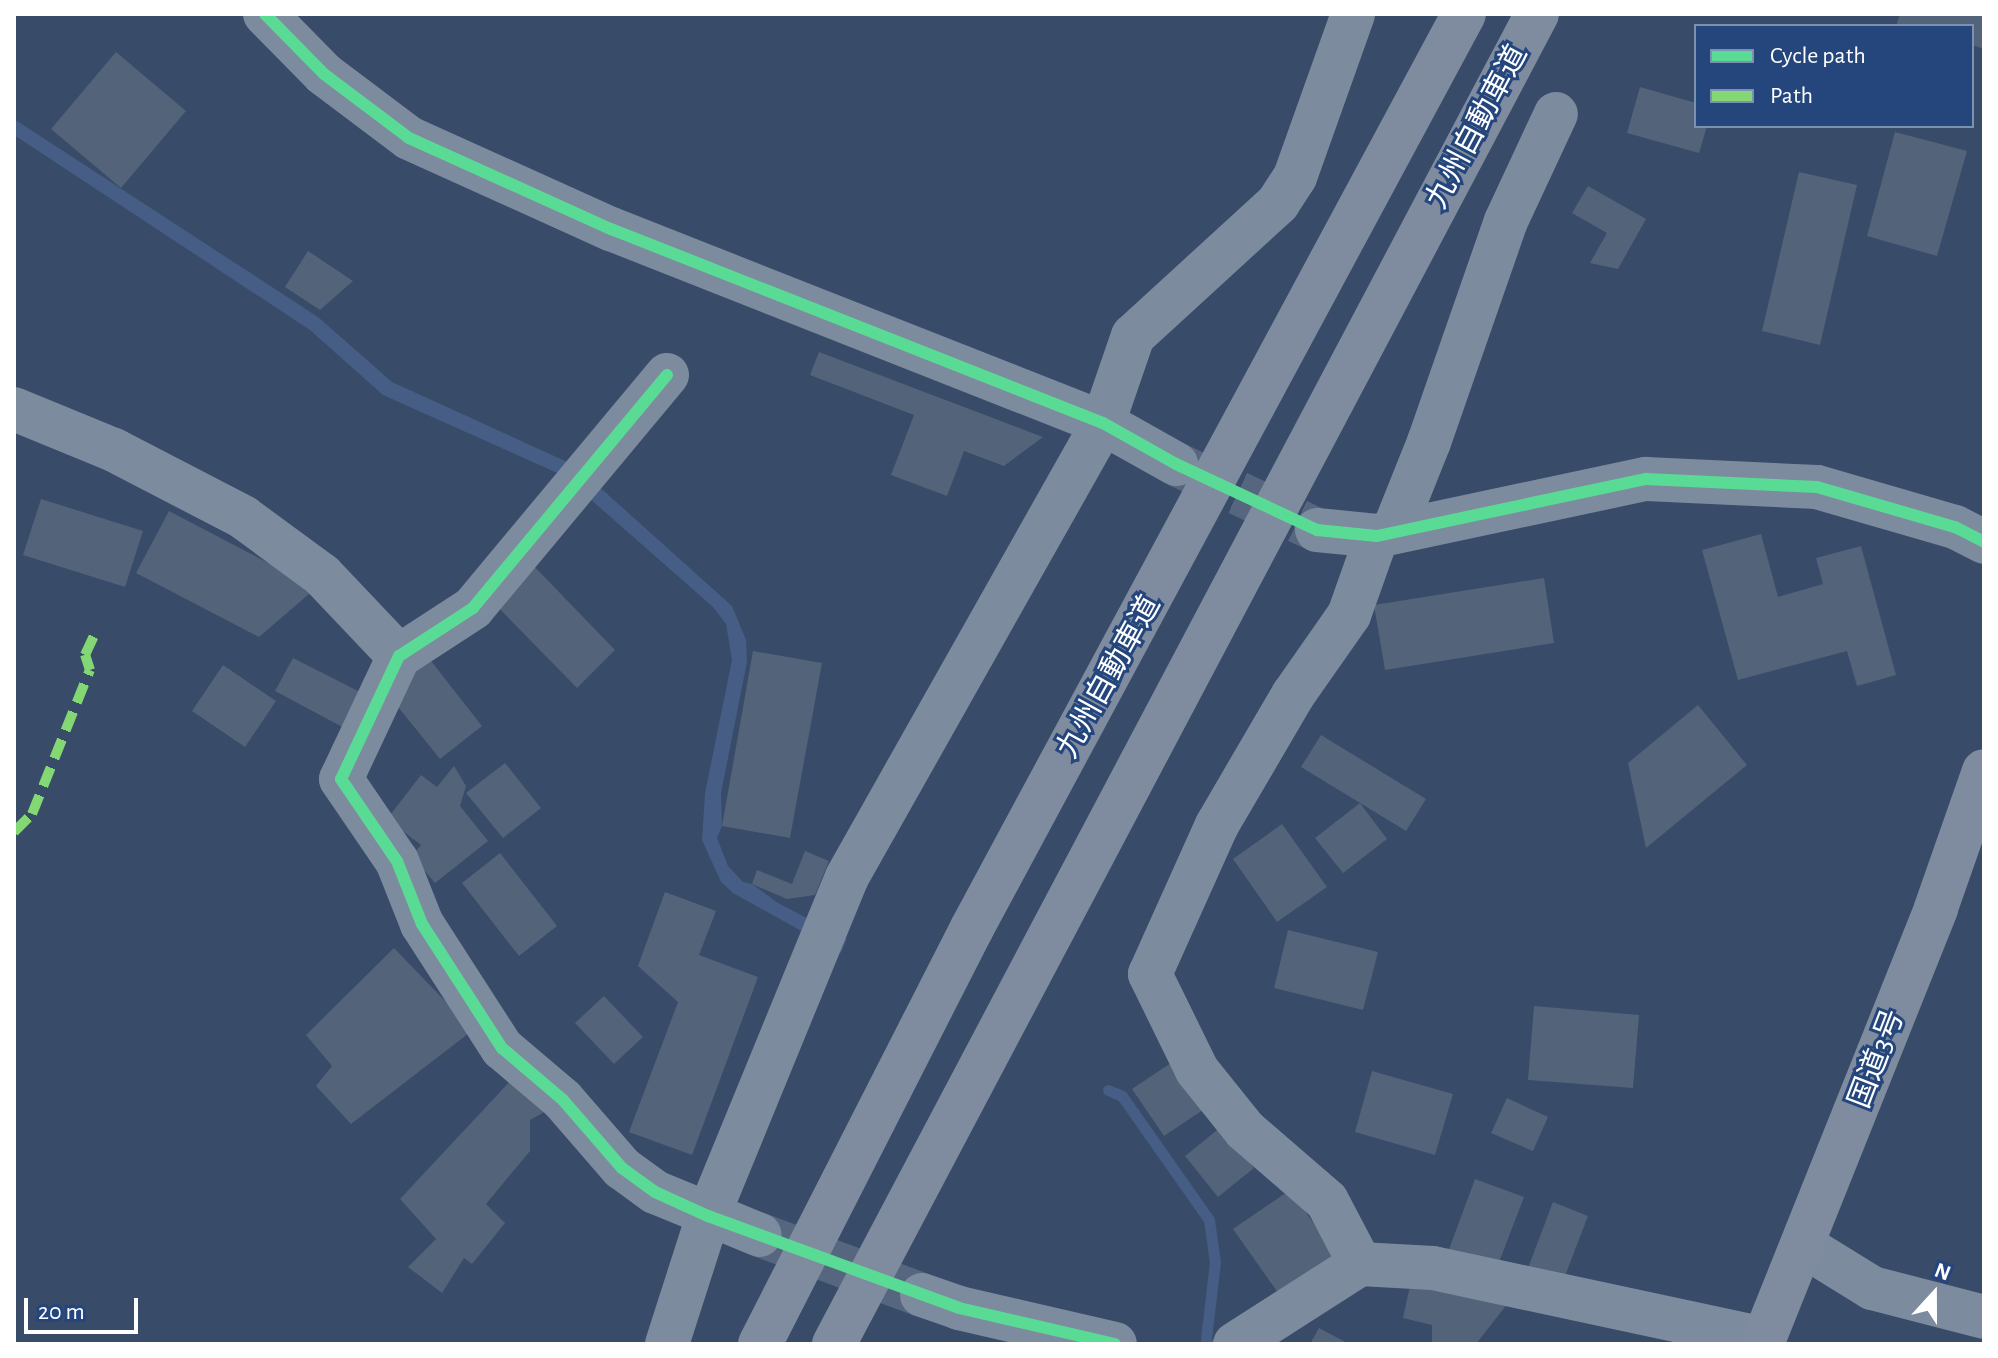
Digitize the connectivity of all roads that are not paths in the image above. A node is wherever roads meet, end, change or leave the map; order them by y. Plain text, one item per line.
1 (265, 14) edge
2 (1353, 14) edge
3 (1464, 14) edge
4 (1537, 14) edge
5 (1556, 114) dead end
6 (667, 375) dead end
7 (14, 409) edge
8 (1103, 423) junction
9 (1176, 464) tunnel mouth
10 (1317, 530) tunnel mouth
11 (1385, 534) junction
12 (1984, 542) edge
13 (399, 656) junction
14 (1984, 771) edge
15 (708, 1216) junction
16 (760, 1235) tunnel mouth
17 (1804, 1246) junction
18 (1360, 1264) junction
19 (942, 1316) tunnel mouth
20 (1984, 1317) edge
21 (1763, 1342) edge
22 (667, 1344) edge
23 (760, 1344) edge
24 (834, 1344) edge
25 (1115, 1344) edge
26 (1235, 1344) edge

1 - 8 street
2 - 8 street
3 - 23 highway, 九州自動車道
4 - 24 highway, 九州自動車道
5 - 11 street
6 - 13 street
7 - 13 street
8 - 9 street
8 - 15 street
10 - 11 street
11 - 12 street
11 - 18 street
13 - 15 street
14 - 17 highway, 国道3号
15 - 16 street
15 - 22 street
17 - 20 street
17 - 21 highway, 国道3号
18 - 21 street
18 - 26 street
19 - 25 street

